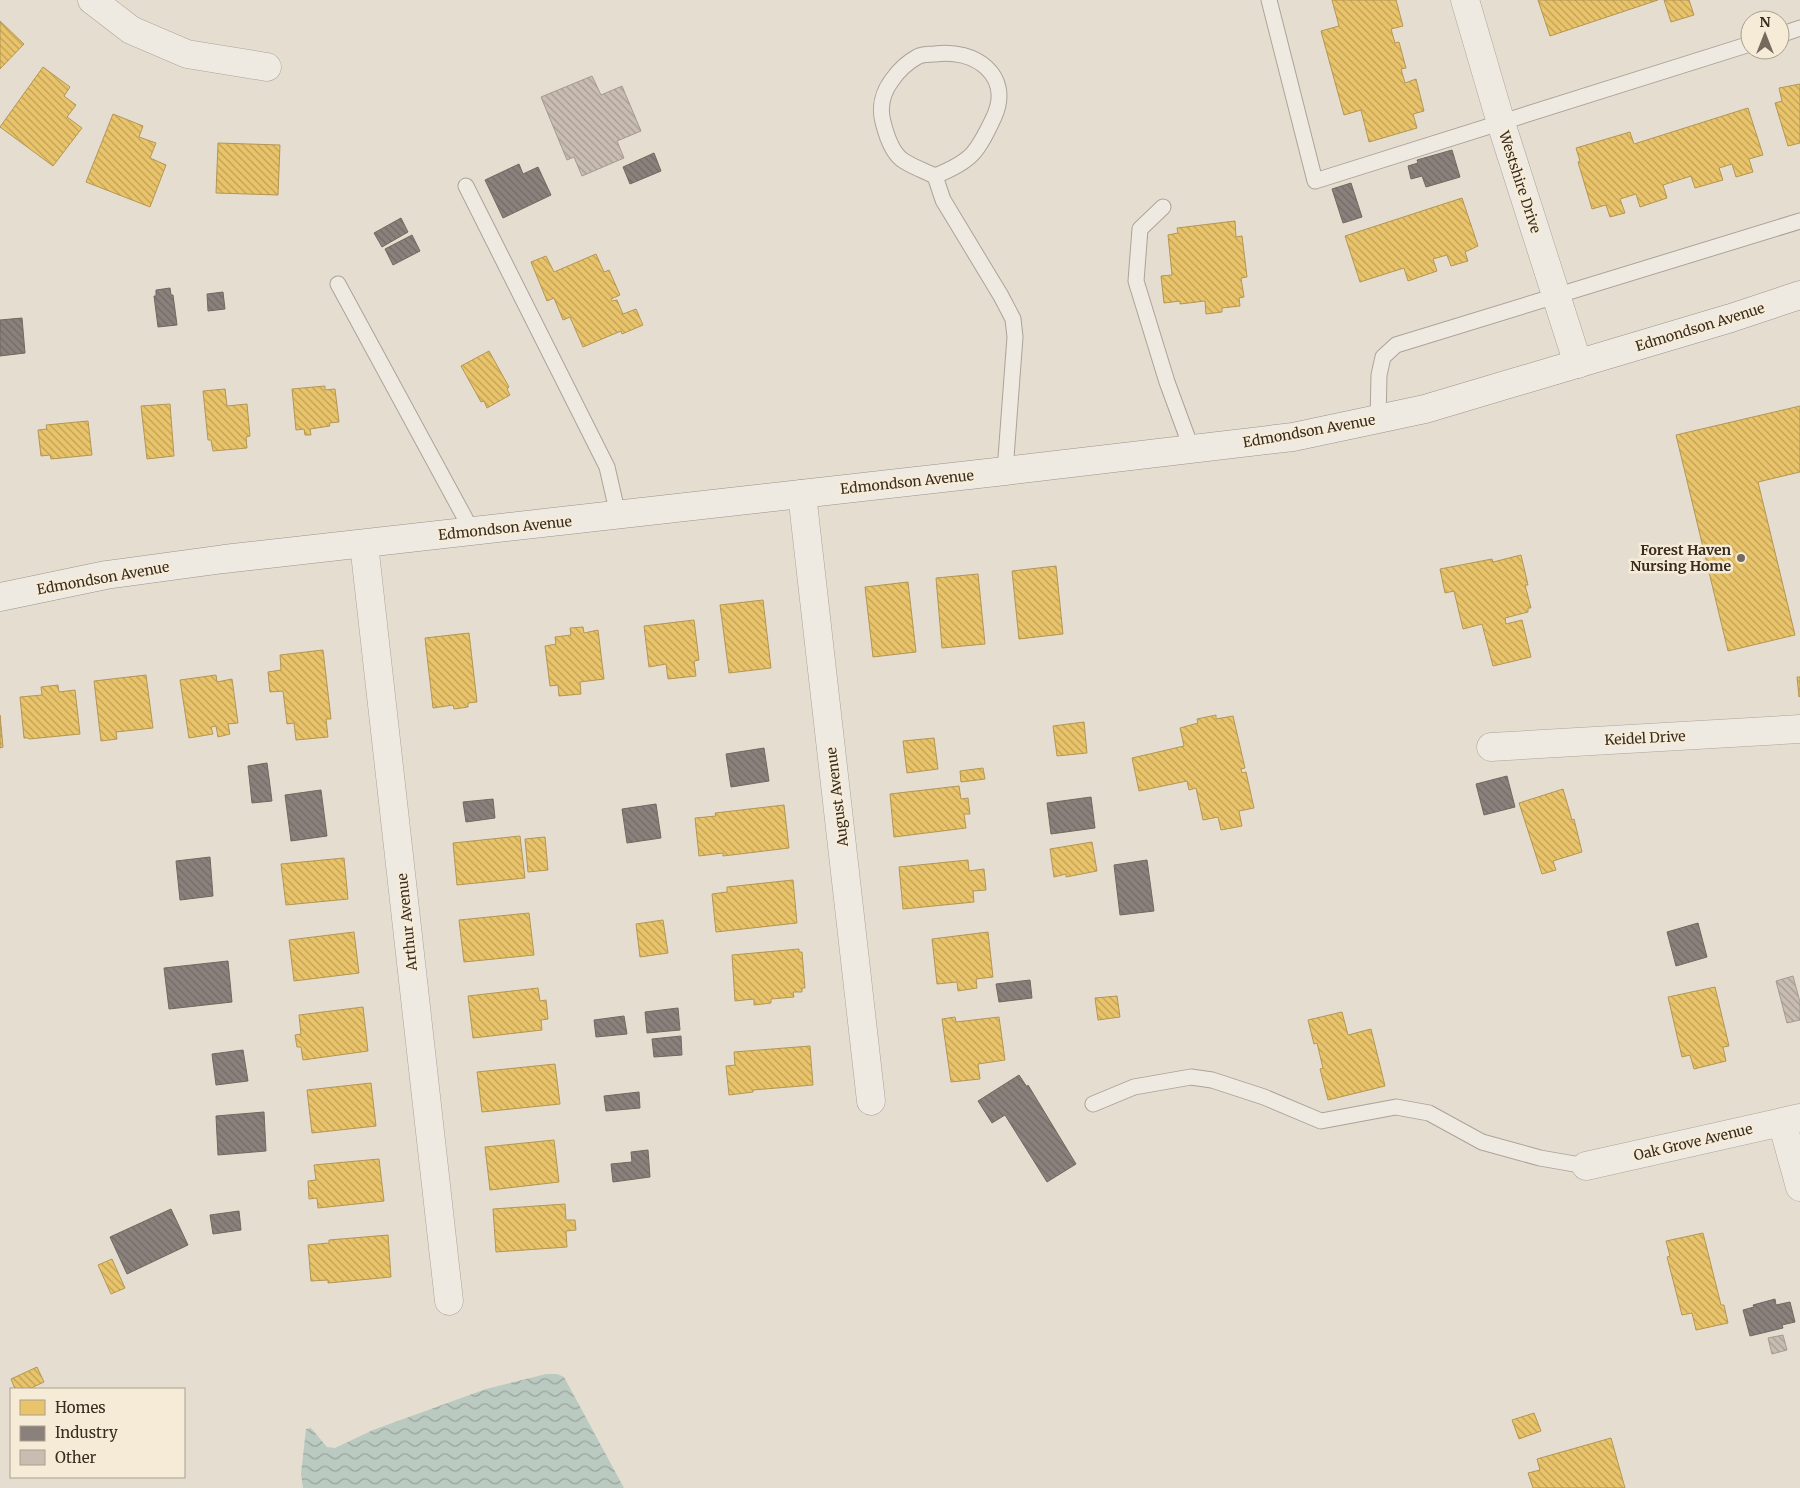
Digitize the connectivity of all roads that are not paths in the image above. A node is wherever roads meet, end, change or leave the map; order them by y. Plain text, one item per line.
1 (92, 0) edge
2 (1269, 0) edge
3 (1465, 0) edge
4 (1740, 47) edge
5 (267, 67) dead end
6 (1501, 123) junction
7 (935, 176) junction
8 (466, 186) dead end
9 (1163, 207) dead end
10 (1800, 221) edge
11 (338, 284) dead end
12 (1556, 295) junction
13 (1800, 295) edge
14 (1578, 364) junction
15 (1378, 420) junction
16 (1192, 450) junction
17 (1005, 471) junction
18 (802, 494) junction
19 (618, 515) junction
20 (472, 532) junction
21 (364, 544) junction
22 (0, 597) edge
23 (1800, 729) edge
24 (1491, 747) dead end
25 (871, 1101) dead end
26 (1093, 1104) dead end
27 (1791, 1120) edge
28 (1586, 1166) joint
29 (1800, 1186) edge
30 (449, 1301) dead end

1 - 5 street
2 - 6 lane
3 - 6 street, Westshire Drive
4 - 6 lane
6 - 12 street, Westshire Drive
7 - 7 lane
7 - 17 lane
8 - 19 lane
9 - 16 lane
10 - 12 lane
11 - 20 lane
12 - 14 street, Westshire Drive
12 - 15 lane
13 - 14 street, Edmondson Avenue
14 - 15 street, Edmondson Avenue
15 - 16 street, Edmondson Avenue
16 - 17 street, Edmondson Avenue
17 - 18 street, Edmondson Avenue
18 - 19 street, Edmondson Avenue
18 - 25 street, August Avenue
19 - 20 street, Edmondson Avenue
20 - 21 street, Edmondson Avenue
21 - 22 street, Edmondson Avenue
21 - 30 street, Arthur Avenue
23 - 24 street, Keidel Drive
26 - 28 lane
27 - 28 street, Oak Grove Avenue
27 - 29 street

